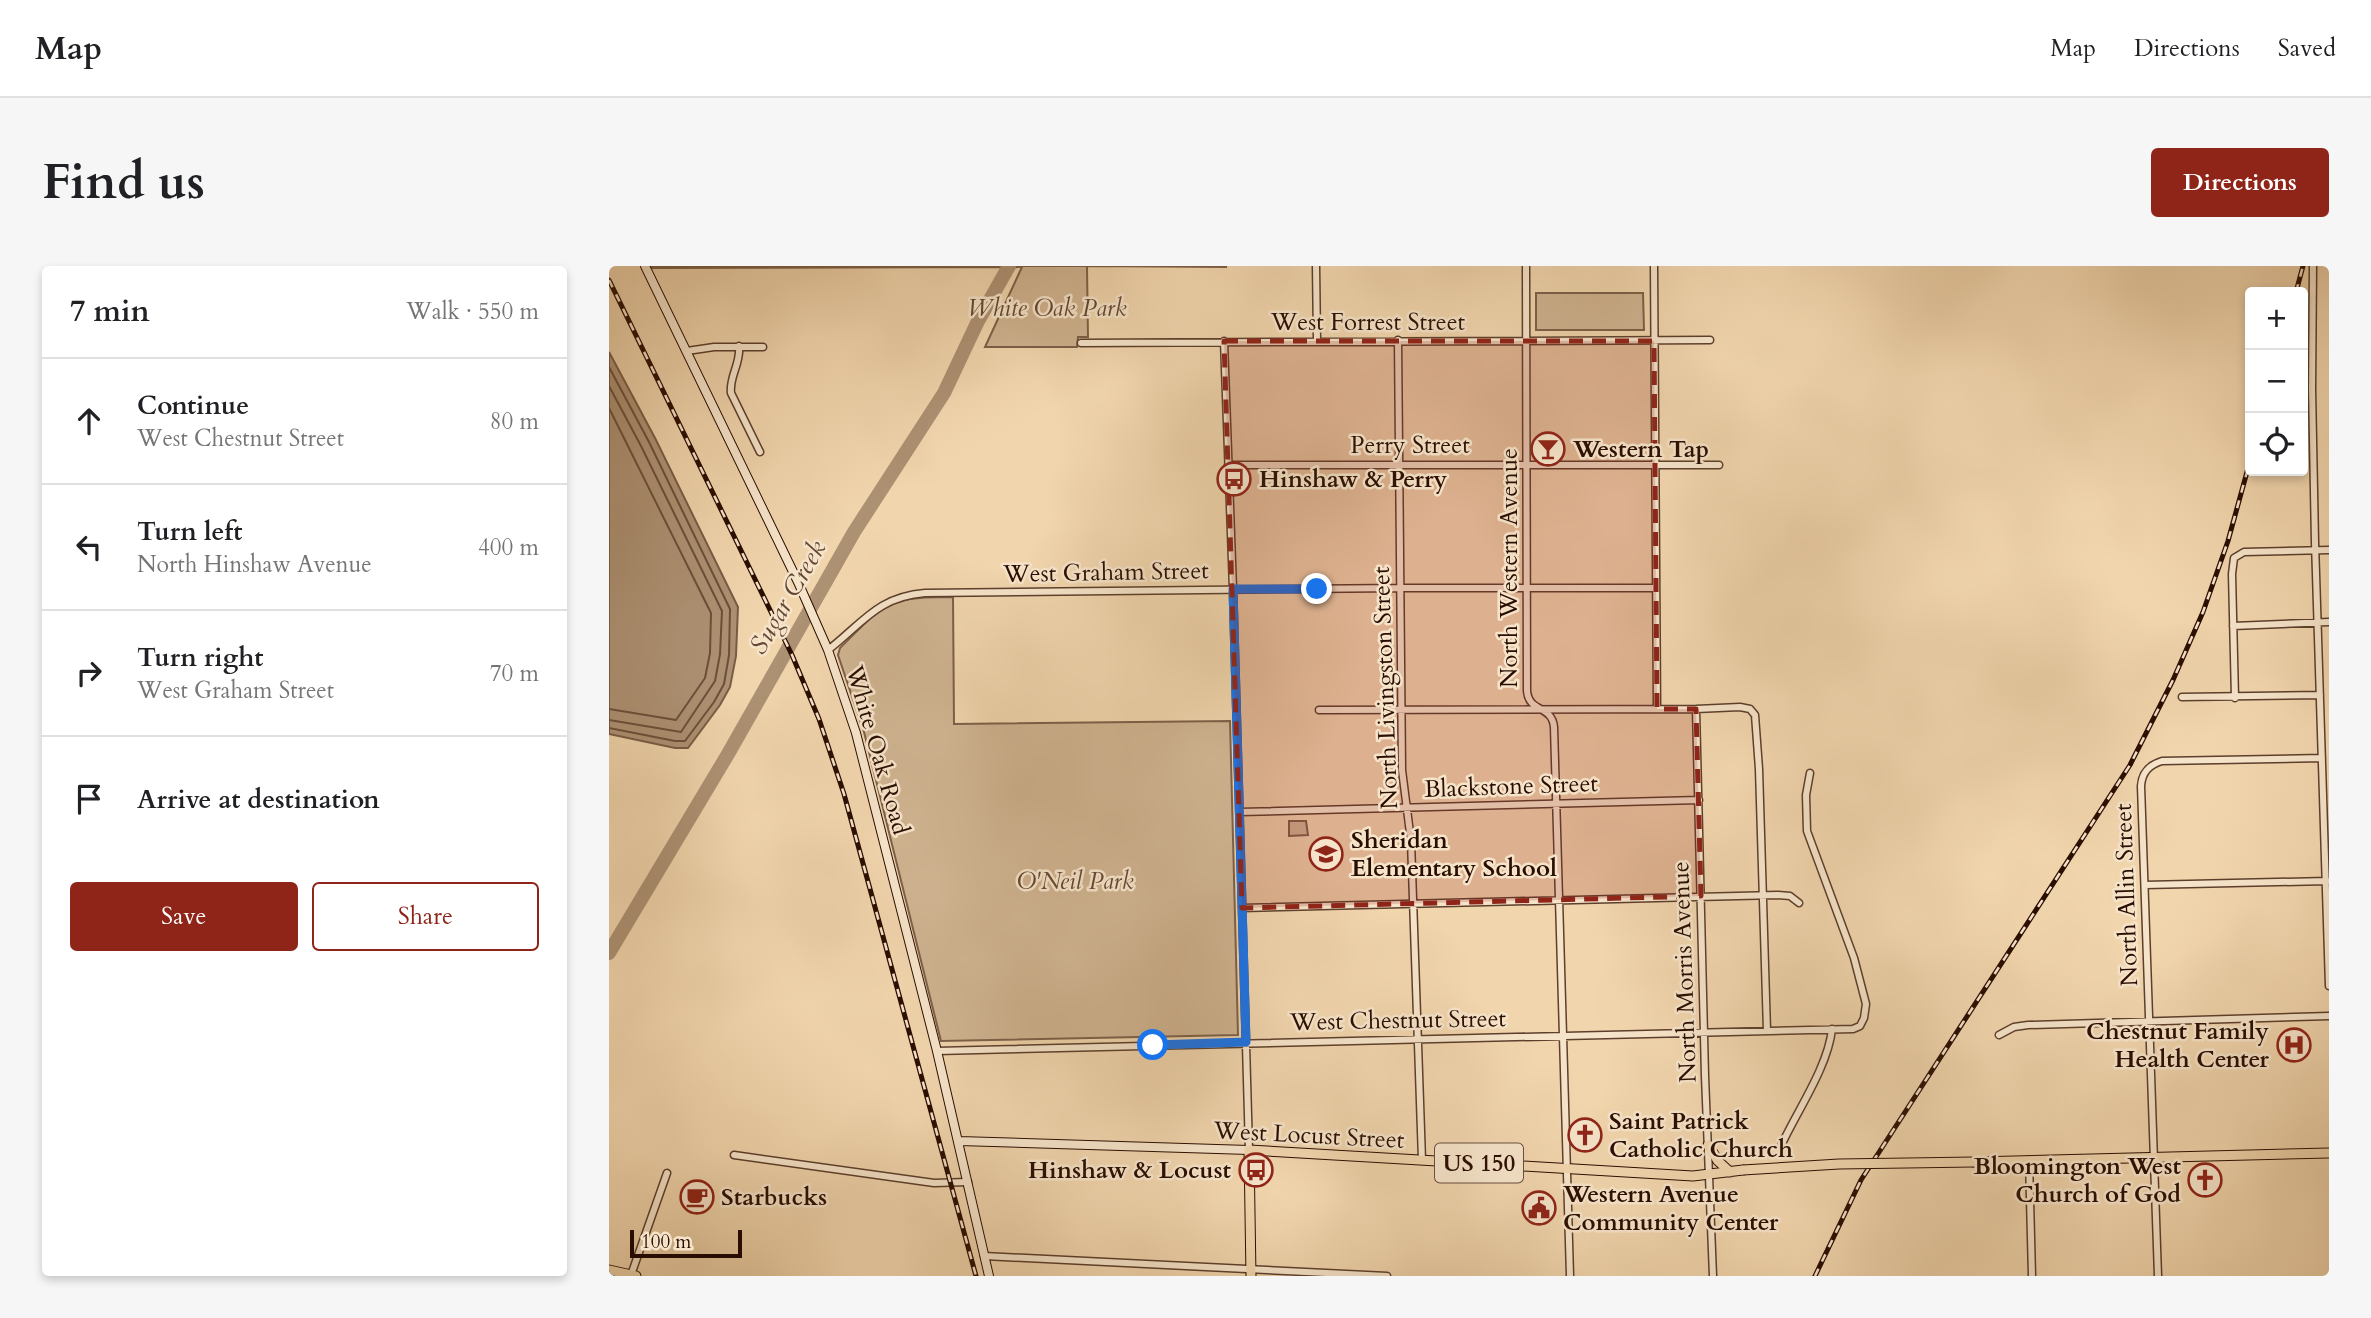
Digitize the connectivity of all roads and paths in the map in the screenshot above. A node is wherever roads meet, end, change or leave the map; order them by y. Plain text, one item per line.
1 (645, 266) edge
2 (1316, 266) edge
3 (1526, 266) edge
4 (1654, 266) edge
5 (2313, 266) edge
6 (1317, 340) junction
7 (1398, 340) junction
8 (1710, 340) dead end
9 (1224, 341) junction
10 (1527, 341) junction
11 (1654, 341) junction
12 (1081, 343) dead end
13 (739, 346) junction
14 (763, 347) dead end
15 (687, 351) junction
16 (760, 452) dead end
17 (1400, 464) junction
18 (1527, 464) junction
19 (1228, 465) junction
20 (1655, 465) junction
21 (1719, 465) dead end
22 (2316, 550) junction
23 (2329, 550) edge
24 (1401, 588) junction
25 (1527, 588) junction
26 (1656, 588) junction
27 (1233, 589) junction
28 (2329, 622) edge
29 (2317, 623) junction
30 (2233, 626) junction
31 (828, 650) junction
32 (2182, 697) dead end
33 (2235, 698) junction
34 (2320, 698) junction
35 (2329, 701) edge
36 (1541, 709) junction
37 (1657, 709) junction
38 (1696, 709) junction
39 (1319, 710) dead end
40 (1402, 710) junction
41 (2322, 758) junction
42 (1810, 773) dead end
43 (1699, 800) junction
44 (1556, 804) junction
45 (1407, 808) junction
46 (1240, 812) junction
47 (2327, 881) edge
48 (2145, 885) junction
49 (1763, 895) junction
50 (1701, 896) junction
51 (1559, 899) junction
52 (1413, 903) junction
53 (1799, 904) dead end
54 (1242, 908) junction
55 (2329, 986) edge
56 (2329, 1016) edge
57 (2150, 1021) junction
58 (1832, 1029) junction
59 (1767, 1031) junction
60 (1705, 1032) junction
61 (1563, 1035) junction
62 (1999, 1035) dead end
63 (1418, 1039) junction
64 (1246, 1042) junction
65 (937, 1051) junction
66 (959, 1141) junction
67 (1708, 1145) junction
68 (1781, 1146) dead end
69 (1249, 1150) junction
70 (2329, 1153) edge
71 (734, 1155) dead end
72 (2154, 1157) junction
73 (1422, 1160) junction
74 (2029, 1160) junction
75 (1567, 1169) junction
76 (1730, 1172) junction
77 (667, 1173) dead end
78 (1709, 1175) junction
79 (968, 1182) junction
80 (984, 1256) junction
81 (609, 1270) edge
82 (1251, 1272) edge
83 (633, 1276) edge
84 (989, 1276) edge
85 (1387, 1276) edge
86 (1570, 1276) edge
87 (1713, 1276) edge
88 (2032, 1276) edge
89 (2158, 1276) edge

1 - 15 street, White Oak Road
2 - 6 street
3 - 10 street, North Western Avenue
4 - 11 street
5 - 22 street
6 - 7 street, West Forrest Street
6 - 9 street, West Forrest Street
7 - 10 street, West Forrest Street
7 - 17 street, North Livingston Street
8 - 11 street, West Forrest Street
9 - 12 street, West Forrest Street
9 - 19 street
10 - 11 street, West Forrest Street
10 - 18 street, North Western Avenue
11 - 20 street
13 - 14 street
13 - 15 street
13 - 16 street
15 - 31 street, White Oak Road
17 - 18 street, Perry Street
17 - 19 street, Perry Street
17 - 24 street, North Livingston Street
18 - 20 street, Perry Street
18 - 25 street, North Western Avenue
19 - 27 street
20 - 21 street, Perry Street
20 - 26 street
22 - 23 street
22 - 29 street
22 - 30 street
24 - 25 street, West Graham Street
24 - 27 street, West Graham Street
24 - 40 street, North Livingston Street
25 - 26 street, West Graham Street
25 - 36 street, North Western Avenue
26 - 37 street
27 - 31 street, West Graham Street
27 - 46 street
28 - 29 street
29 - 30 street
29 - 34 street
30 - 33 street
31 - 65 street, White Oak Road
32 - 33 street
33 - 34 street
34 - 35 street
34 - 41 street
36 - 37 street
36 - 40 street
36 - 44 street, North Western Avenue
37 - 38 street
38 - 43 street, North Morris Avenue
38 - 49 street
39 - 40 street
40 - 45 street, North Livingston Street
41 - 47 street
41 - 48 street, North Allin Street
42 - 58 street, West Chestnut Street
43 - 44 street, Blackstone Street
43 - 50 street, North Morris Avenue
44 - 45 street, Blackstone Street
44 - 51 street, North Western Avenue
45 - 46 street, Blackstone Street
45 - 52 street, North Livingston Street
46 - 54 street
47 - 48 street
47 - 55 street
48 - 57 street, North Allin Street
49 - 50 street
49 - 53 street
49 - 59 street
50 - 51 street
50 - 60 street, North Morris Avenue
51 - 52 street
51 - 61 street, North Western Avenue
52 - 54 street
52 - 63 street, North Livingston Street
54 - 64 street
56 - 57 street
57 - 62 street
57 - 72 street, North Allin Street
58 - 59 street, West Chestnut Street
58 - 68 street
59 - 60 street, West Chestnut Street
60 - 61 street, West Chestnut Street
60 - 67 street, North Morris Avenue
61 - 63 street, West Chestnut Street
61 - 75 street, North Western Avenue
63 - 64 street, West Chestnut Street
63 - 73 street, North Livingston Street
64 - 65 street, West Chestnut Street
64 - 69 street
65 - 66 street, White Oak Road
66 - 69 street, West Locust Street
66 - 79 street, White Oak Road
67 - 76 main road
67 - 78 street, North Morris Avenue
69 - 73 main road, West Locust Street / US 150
69 - 82 main road
70 - 72 main road, West Locust Street / US 150
71 - 79 street
72 - 74 main road, West Locust Street / US 150
72 - 89 street, North Allin Street
73 - 75 main road, West Locust Street / US 150
74 - 76 main road, West Locust Street / US 150, bridge
74 - 88 street
75 - 78 main road, West Locust Street / US 150
75 - 86 street, North Western Avenue
76 - 78 main road, West Locust Street / US 150
77 - 83 street
78 - 87 street, North Morris Avenue
79 - 80 street, White Oak Road
80 - 82 street
80 - 84 street, White Oak Road
81 - 83 main road
82 - 85 street

